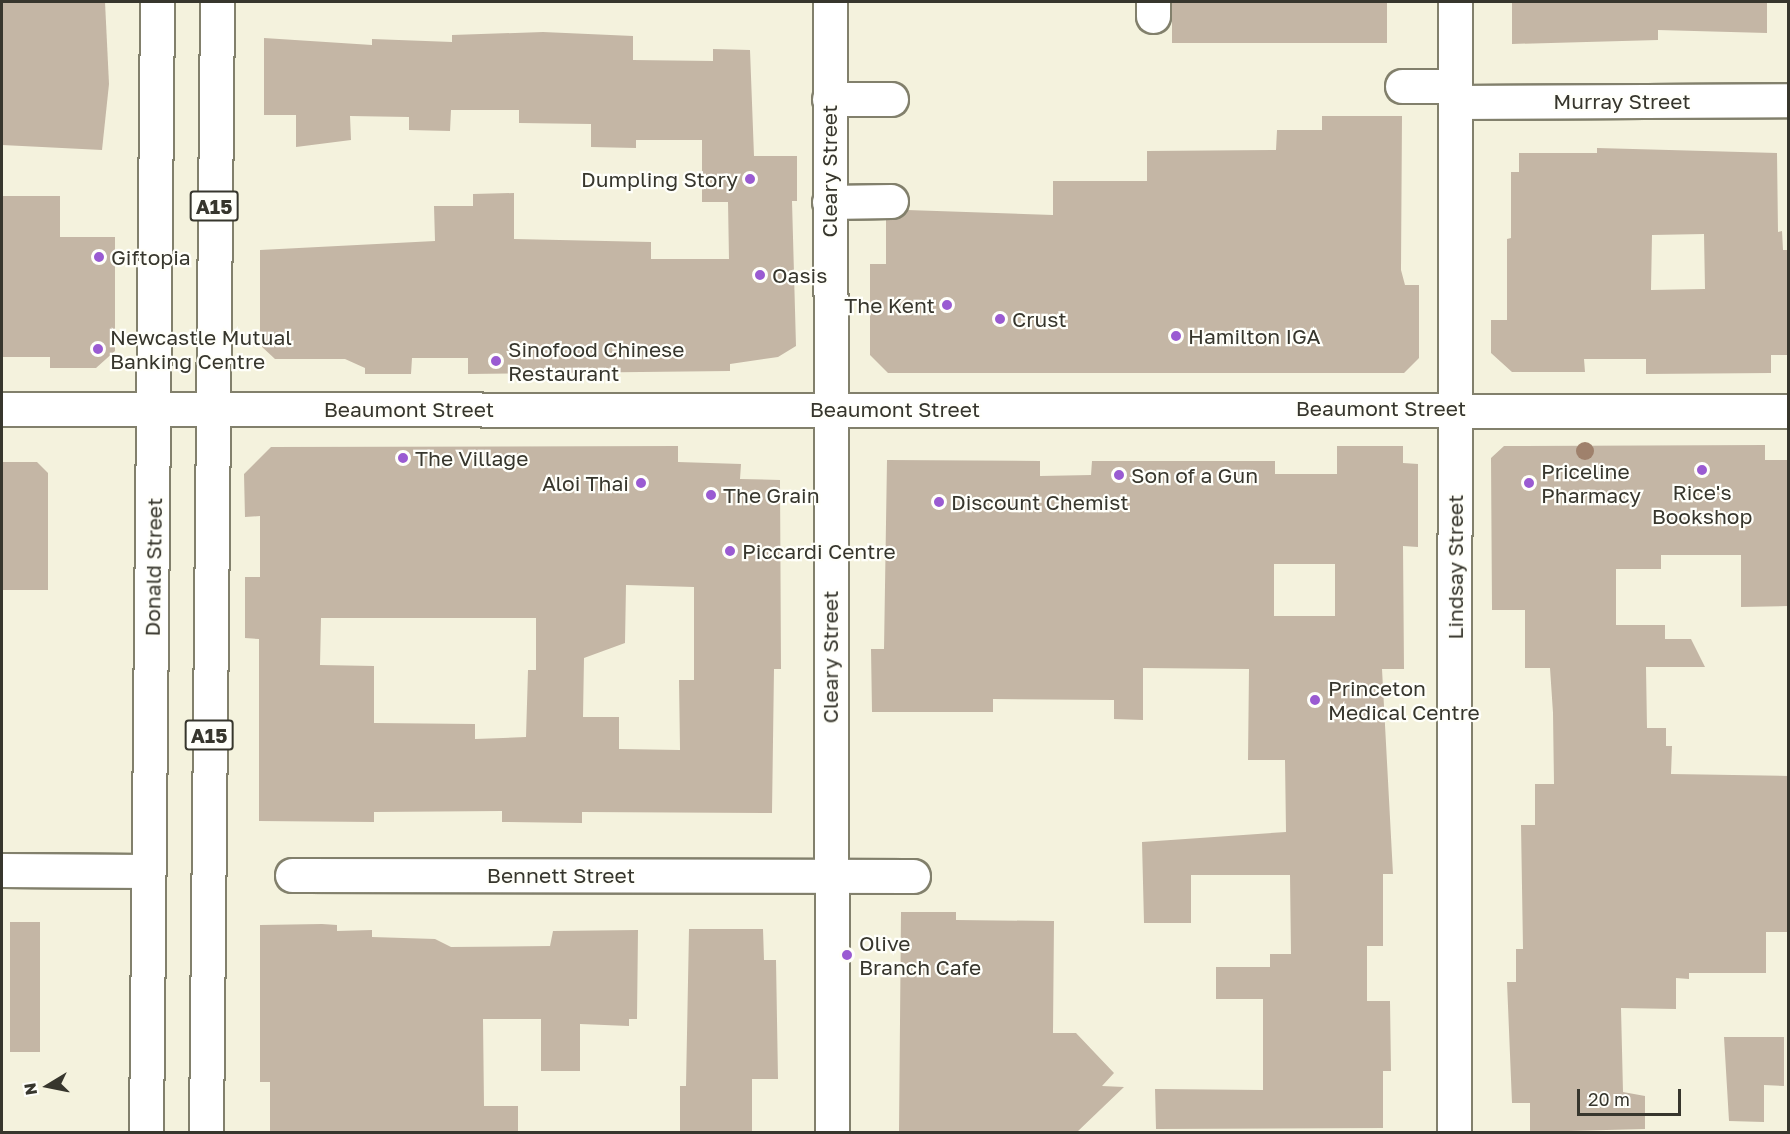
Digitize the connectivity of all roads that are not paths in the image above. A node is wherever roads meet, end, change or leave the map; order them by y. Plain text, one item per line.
1 (157, 2) edge
2 (217, 2) edge
3 (830, 2) edge
4 (1455, 2) edge
5 (1402, 87) dead end
6 (1455, 94) junction
7 (829, 99) junction
8 (891, 99) dead end
9 (1788, 100) edge
10 (891, 201) dead end
11 (829, 202) junction
12 (1455, 408) junction
13 (2, 409) edge
14 (155, 409) junction
15 (830, 409) junction
16 (211, 410) junction
17 (1788, 411) edge
18 (2, 870) edge
19 (146, 871) junction
20 (292, 875) dead end
21 (830, 875) junction
22 (913, 876) dead end
23 (146, 1132) edge
24 (206, 1132) edge
25 (832, 1132) edge
26 (1454, 1132) edge

1 - 14 main road, Donald Street
2 - 16 main road, A15
3 - 7 main road, Cleary Street
4 - 6 main road, Lindsay Street
5 - 6 main road, Murray Street
6 - 9 main road, Murray Street
6 - 12 main road, Lindsay Street
7 - 8 main road
7 - 11 main road, Cleary Street
10 - 11 main road
11 - 15 main road, Cleary Street
12 - 15 main road, Beaumont Street
12 - 17 main road, Beaumont Street
12 - 26 main road, Lindsay Street
13 - 14 main road, Beaumont Street
14 - 16 main road, Beaumont Street
14 - 19 main road, Donald Street
15 - 16 main road, Beaumont Street
15 - 21 main road, Cleary Street
16 - 24 main road, A15
18 - 19 main road
19 - 23 main road, Donald Street
20 - 21 main road, Bennett Street
21 - 22 main road, Bennett Street
21 - 25 main road, Cleary Street

